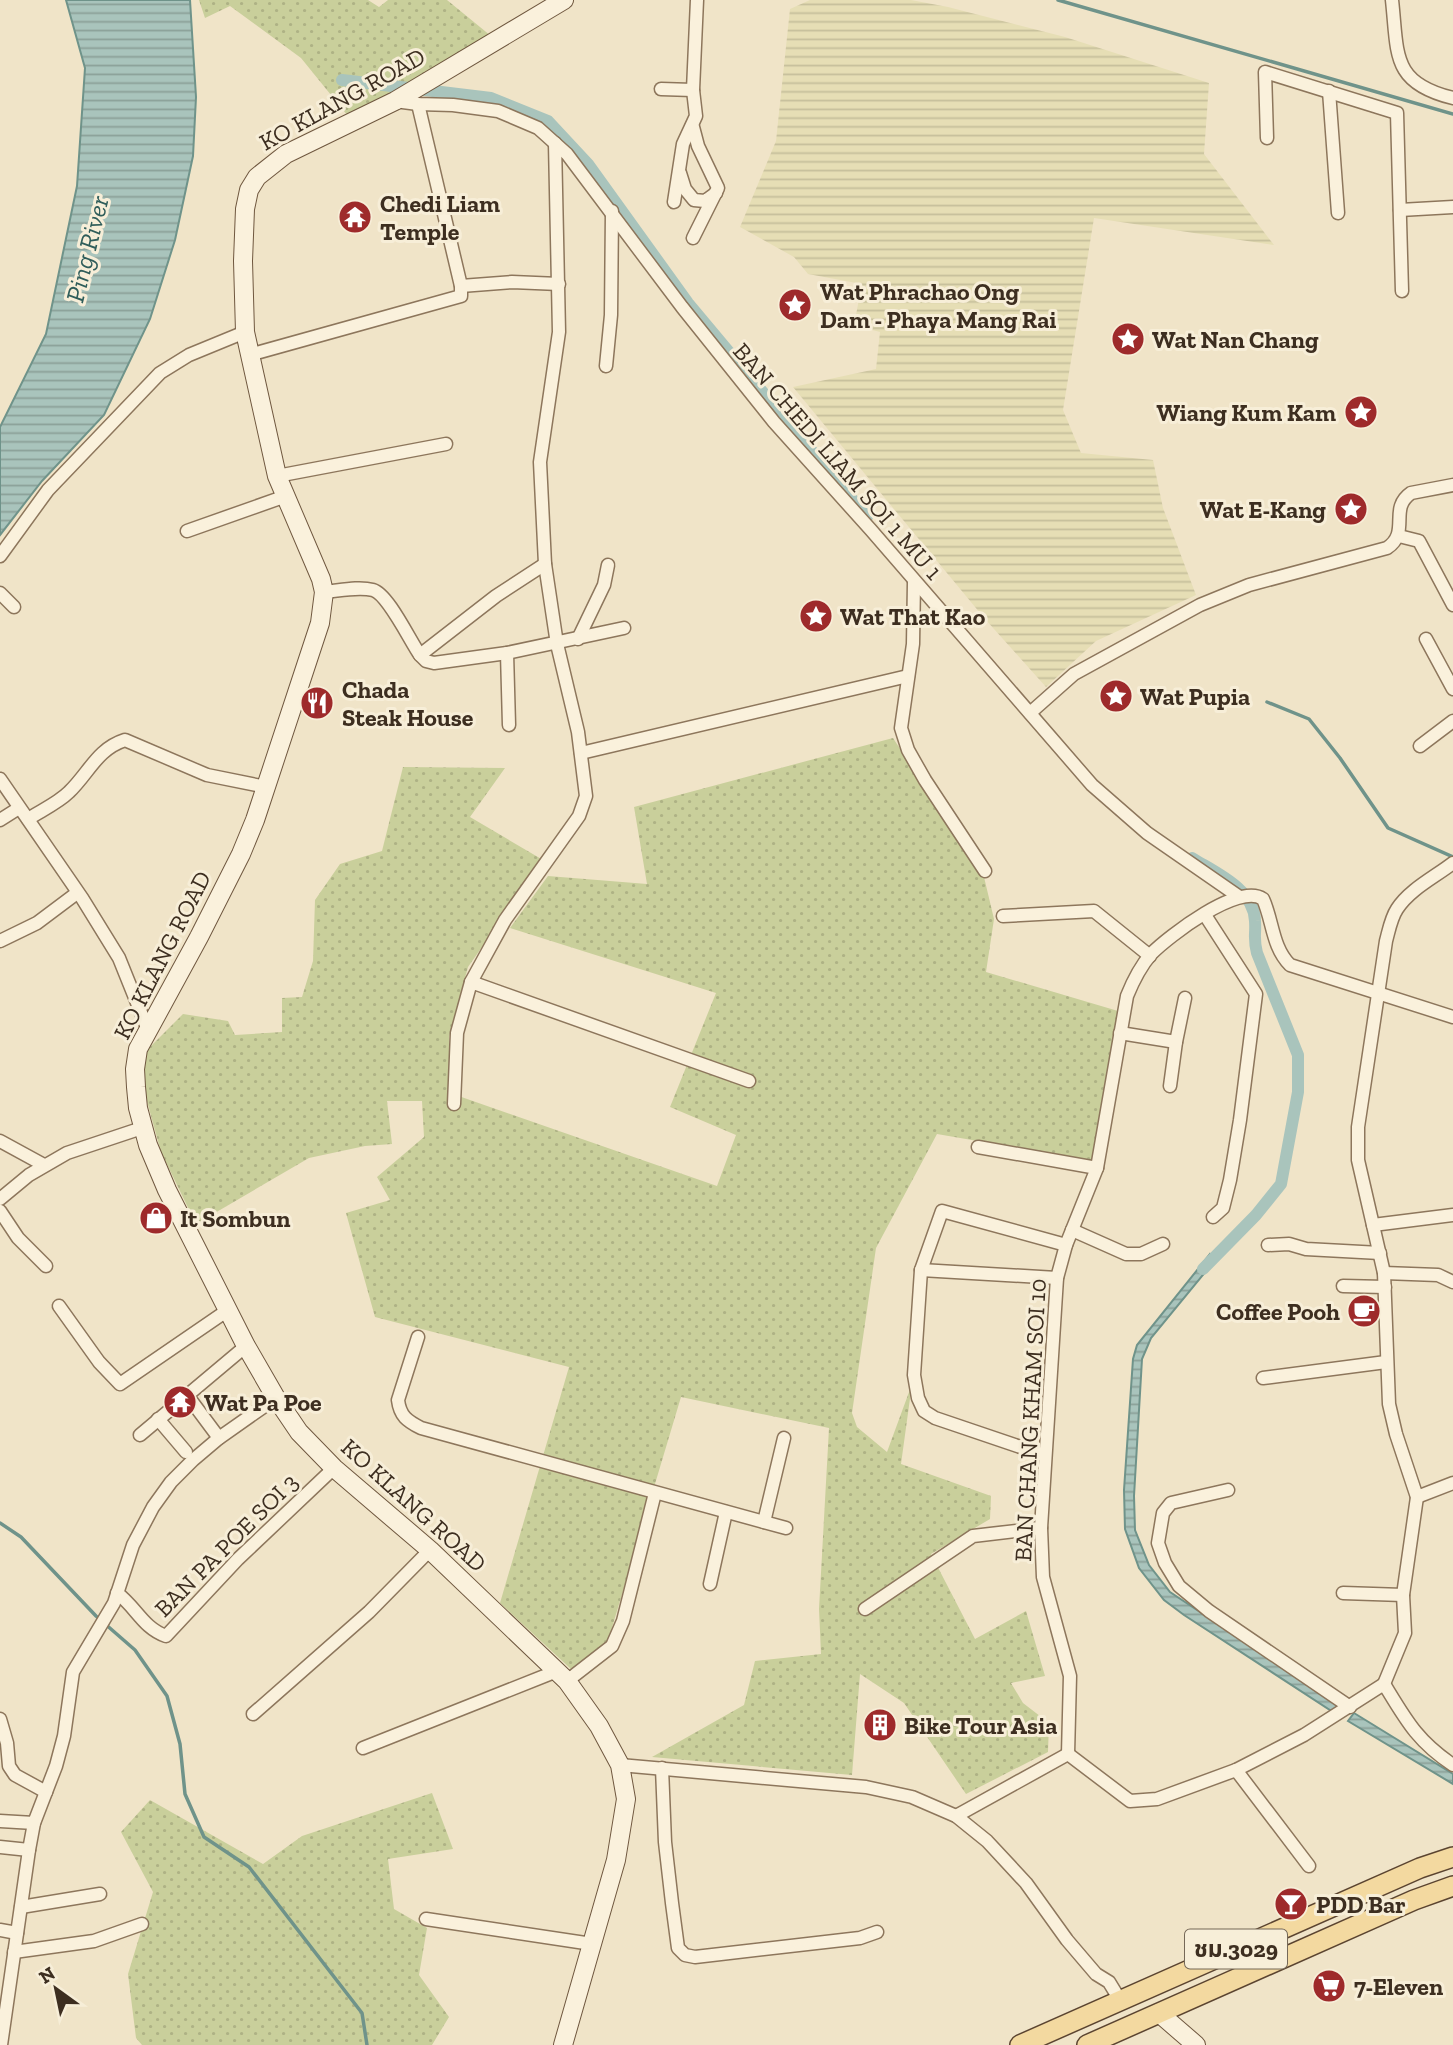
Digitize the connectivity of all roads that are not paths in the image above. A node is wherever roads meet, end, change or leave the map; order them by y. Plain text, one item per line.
1 (564, 0) edge
2 (697, 0) edge
3 (1392, 0) edge
4 (661, 89) dead end
5 (693, 90) junction
6 (1329, 91) junction
7 (1453, 98) edge
8 (395, 101) junction
9 (418, 104) junction
10 (693, 127) junction
11 (1267, 138) dead end
12 (555, 142) junction
13 (679, 171) junction
14 (716, 192) junction
15 (674, 202) dead end
16 (1453, 207) edge
17 (1400, 210) junction
18 (612, 211) junction
19 (1338, 213) dead end
20 (693, 238) dead end
21 (559, 284) junction
22 (461, 291) junction
23 (1402, 291) dead end
24 (245, 332) junction
25 (249, 355) junction
26 (606, 366) dead end
27 (446, 444) dead end
28 (277, 476) junction
29 (1453, 485) edge
30 (286, 496) junction
31 (187, 531) dead end
32 (1399, 536) junction
33 (0, 556) edge
34 (545, 564) junction
35 (608, 565) dead end
36 (914, 582) junction
37 (324, 592) junction
38 (0, 593) edge
39 (1453, 605) edge
40 (14, 607) dead end
41 (624, 628) dead end
42 (578, 639) junction
43 (1426, 639) dead end
44 (557, 644) junction
45 (507, 653) junction
46 (420, 655) junction
47 (908, 676) junction
48 (1453, 689) edge
49 (1034, 710) junction
50 (1453, 721) edge
51 (509, 725) dead end
52 (1420, 746) dead end
53 (581, 753) junction
54 (0, 779) edge
55 (266, 787) junction
56 (19, 808) junction
57 (28, 819) junction
58 (0, 820) edge
59 (1453, 863) edge
60 (985, 871) dead end
61 (78, 893) junction
62 (1243, 895) junction
63 (1205, 915) junction
64 (1003, 916) dead end
65 (0, 941) edge
66 (1150, 956) junction
67 (471, 982) junction
68 (1379, 993) junction
69 (134, 995) junction
70 (1185, 998) dead end
71 (162, 1004) junction
72 (1453, 1017) edge
73 (148, 1030) junction
74 (1120, 1033) junction
75 (1176, 1042) junction
76 (749, 1081) dead end
77 (1170, 1086) dead end
78 (454, 1104) dead end
79 (142, 1128) junction
80 (0, 1141) edge
81 (978, 1147) dead end
82 (44, 1165) junction
83 (1097, 1168) junction
84 (0, 1199) edge
85 (0, 1211) edge
86 (1453, 1214) edge
87 (1213, 1217) dead end
88 (1373, 1225) junction
89 (1072, 1230) junction
90 (1163, 1244) dead end
91 (1066, 1245) junction
92 (1268, 1245) dead end
93 (1380, 1253) junction
94 (46, 1266) dead end
95 (921, 1270) junction
96 (1057, 1278) junction
97 (1384, 1280) junction
98 (1453, 1282) edge
99 (1343, 1286) dead end
100 (60, 1306) dead end
101 (228, 1310) junction
102 (418, 1336) dead end
103 (246, 1346) junction
104 (1386, 1362) junction
105 (1263, 1378) dead end
106 (187, 1395) junction
107 (276, 1398) junction
108 (158, 1419) junction
109 (139, 1435) dead end
110 (219, 1438) junction
111 (784, 1438) dead end
112 (186, 1452) dead end
113 (1044, 1455) junction
114 (334, 1468) junction
115 (1453, 1483) edge
116 (1228, 1490) dead end
117 (655, 1493) junction
118 (1417, 1497) junction
119 (726, 1512) junction
120 (764, 1522) junction
121 (786, 1528) dead end
122 (1041, 1528) junction
123 (430, 1550) junction
124 (710, 1584) dead end
125 (117, 1593) junction
126 (1343, 1593) dead end
127 (1403, 1595) junction
128 (865, 1609) dead end
129 (562, 1676) junction
130 (1384, 1684) junction
131 (1350, 1707) junction
132 (253, 1714) dead end
133 (0, 1719) edge
134 (363, 1748) dead end
135 (1068, 1754) junction
136 (620, 1765) junction
137 (1453, 1765) edge
138 (662, 1768) junction
139 (1236, 1770) junction
140 (46, 1792) junction
141 (956, 1816) junction
142 (0, 1821) edge
143 (34, 1823) junction
144 (0, 1847) edge
145 (29, 1850) junction
146 (1453, 1857) edge
147 (1309, 1866) dead end
148 (1453, 1886) edge
149 (100, 1894) dead end
150 (21, 1907) junction
151 (426, 1919) dead end
152 (142, 1924) dead end
153 (0, 1930) edge
154 (877, 1932) dead end
155 (17, 1933) junction
156 (592, 1944) junction
157 (14, 1952) junction
158 (1120, 2000) junction
159 (1159, 2013) junction
160 (1, 2045) edge
161 (563, 2045) edge
162 (1020, 2045) edge
163 (1087, 2045) edge
164 (1196, 2045) edge

1 - 8 street, KO KLANG ROAD
2 - 5 street
3 - 7 street
4 - 5 street
5 - 10 street
6 - 11 street
6 - 17 street
6 - 19 street
8 - 9 street, BAN CHEDI LIAM SOI 1 MU 1
8 - 24 street, KO KLANG ROAD
9 - 12 street, BAN CHEDI LIAM SOI 1 MU 1
9 - 22 street
10 - 13 street
10 - 14 street
12 - 18 street, BAN CHEDI LIAM SOI 1 MU 1
12 - 21 street
13 - 14 street
13 - 15 street
14 - 20 street
16 - 17 street
17 - 23 street
18 - 26 street
18 - 36 street, BAN CHEDI LIAM SOI 1 MU 1
21 - 22 street
21 - 34 street
22 - 25 street
24 - 25 street, KO KLANG ROAD
24 - 33 street
25 - 28 street, KO KLANG ROAD
27 - 28 street
28 - 30 street, KO KLANG ROAD
29 - 32 street
30 - 31 street
30 - 37 street, KO KLANG ROAD
32 - 39 street
32 - 49 street
34 - 44 street
34 - 46 street
35 - 42 street
36 - 47 street
36 - 49 street, BAN CHEDI LIAM SOI 1 MU 1
37 - 46 street
37 - 55 street, KO KLANG ROAD
38 - 40 street
41 - 42 street
42 - 44 street
43 - 48 street
44 - 45 street
44 - 53 street
45 - 46 street
45 - 51 street
47 - 53 street
47 - 60 street
49 - 62 street, BAN CHEDI LIAM SOI 1 MU 1
50 - 52 street
53 - 67 street
54 - 56 street
55 - 57 street
55 - 71 street, KO KLANG ROAD
56 - 57 street
56 - 58 street
57 - 61 street
59 - 68 street
61 - 65 street
61 - 69 street
62 - 63 street, BAN CHANG KHAM SOI 10
62 - 68 street
63 - 66 street, BAN CHANG KHAM SOI 10
63 - 87 street
64 - 66 street
66 - 74 street, BAN CHANG KHAM SOI 10
67 - 76 street
67 - 78 street
68 - 72 street
68 - 88 street
69 - 71 street
69 - 73 street
70 - 75 street
71 - 73 street, KO KLANG ROAD
73 - 79 street, KO KLANG ROAD
74 - 75 street
74 - 83 street, BAN CHANG KHAM SOI 10
75 - 77 street
79 - 82 street
79 - 101 street, KO KLANG ROAD
80 - 82 street
81 - 83 street
82 - 84 street
83 - 89 street, BAN CHANG KHAM SOI 10
85 - 94 street
86 - 88 street
88 - 93 street
89 - 90 street
89 - 91 street, BAN CHANG KHAM SOI 10
91 - 95 street
91 - 96 street, BAN CHANG KHAM SOI 10
92 - 93 street
93 - 97 street
95 - 96 street
95 - 113 street
96 - 113 street, BAN CHANG KHAM SOI 10
97 - 98 street
97 - 99 street
97 - 104 street
100 - 101 street
101 - 103 street, KO KLANG ROAD
102 - 117 street
103 - 106 street
103 - 107 street, KO KLANG ROAD
104 - 105 street
104 - 118 street
106 - 108 street
106 - 110 street
107 - 110 street
107 - 114 street, KO KLANG ROAD
108 - 109 street
108 - 112 street
110 - 125 street
111 - 120 street
113 - 122 street, BAN CHANG KHAM SOI 10
114 - 123 street, KO KLANG ROAD
114 - 125 street, BAN PA POE SOI 3
115 - 118 street
116 - 131 street
117 - 119 street
117 - 129 street
118 - 127 street
119 - 120 street
119 - 124 street
120 - 121 street
122 - 128 street
122 - 135 street, BAN CHANG KHAM SOI 10
123 - 129 street, KO KLANG ROAD
123 - 132 street
125 - 140 street
126 - 127 street
127 - 130 street
129 - 134 street
129 - 136 street, KO KLANG ROAD
130 - 131 street
130 - 137 street
131 - 139 street
133 - 140 street
135 - 139 street
135 - 141 street
136 - 138 street
136 - 156 street, KO KLANG ROAD
138 - 141 street
138 - 154 street
139 - 147 street
140 - 143 street
141 - 158 street
142 - 143 street
143 - 145 street
144 - 145 street
145 - 150 street
146 - 158 main road, ชม.3029
148 - 159 main road, ชม.3029
149 - 150 street
150 - 155 street
151 - 156 street
152 - 157 street
153 - 155 street
155 - 157 street
156 - 161 street, KO KLANG ROAD
157 - 160 street
158 - 162 main road, ชม.3029
159 - 163 main road, ชม.3029
159 - 164 street

